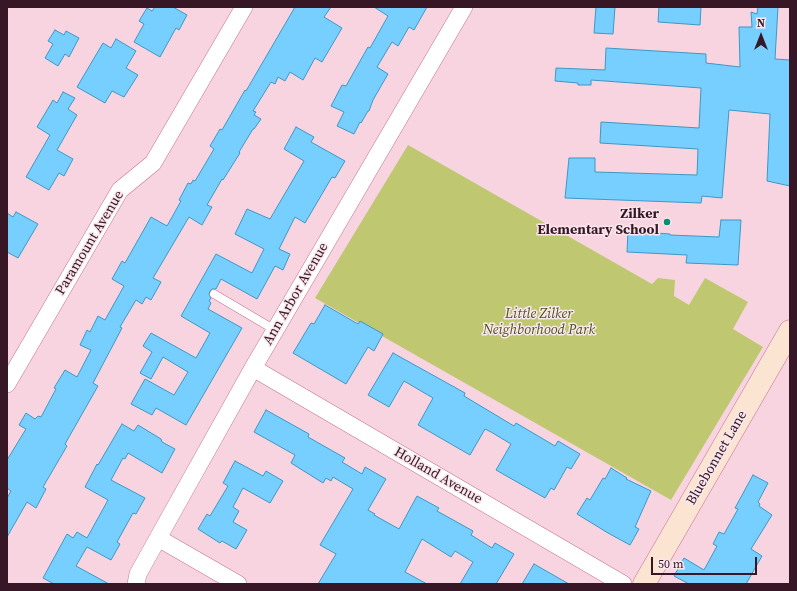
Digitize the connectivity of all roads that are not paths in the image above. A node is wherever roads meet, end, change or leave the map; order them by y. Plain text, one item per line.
1 (244, 7) edge
2 (464, 7) edge
3 (214, 294) dead end
4 (275, 330) junction
5 (790, 331) edge
6 (253, 368) junction
7 (7, 384) edge
8 (158, 538) junction
9 (136, 584) edge
10 (238, 584) edge
11 (623, 584) edge
12 (644, 584) edge

1 - 7 street, Paramount Avenue
2 - 4 street, Ann Arbor Avenue
3 - 4 lane
4 - 6 street, Ann Arbor Avenue
5 - 12 street, Bluebonnet Lane
6 - 8 street, Ann Arbor Avenue
6 - 11 street, Holland Avenue
8 - 9 street, Ann Arbor Avenue
8 - 10 street

